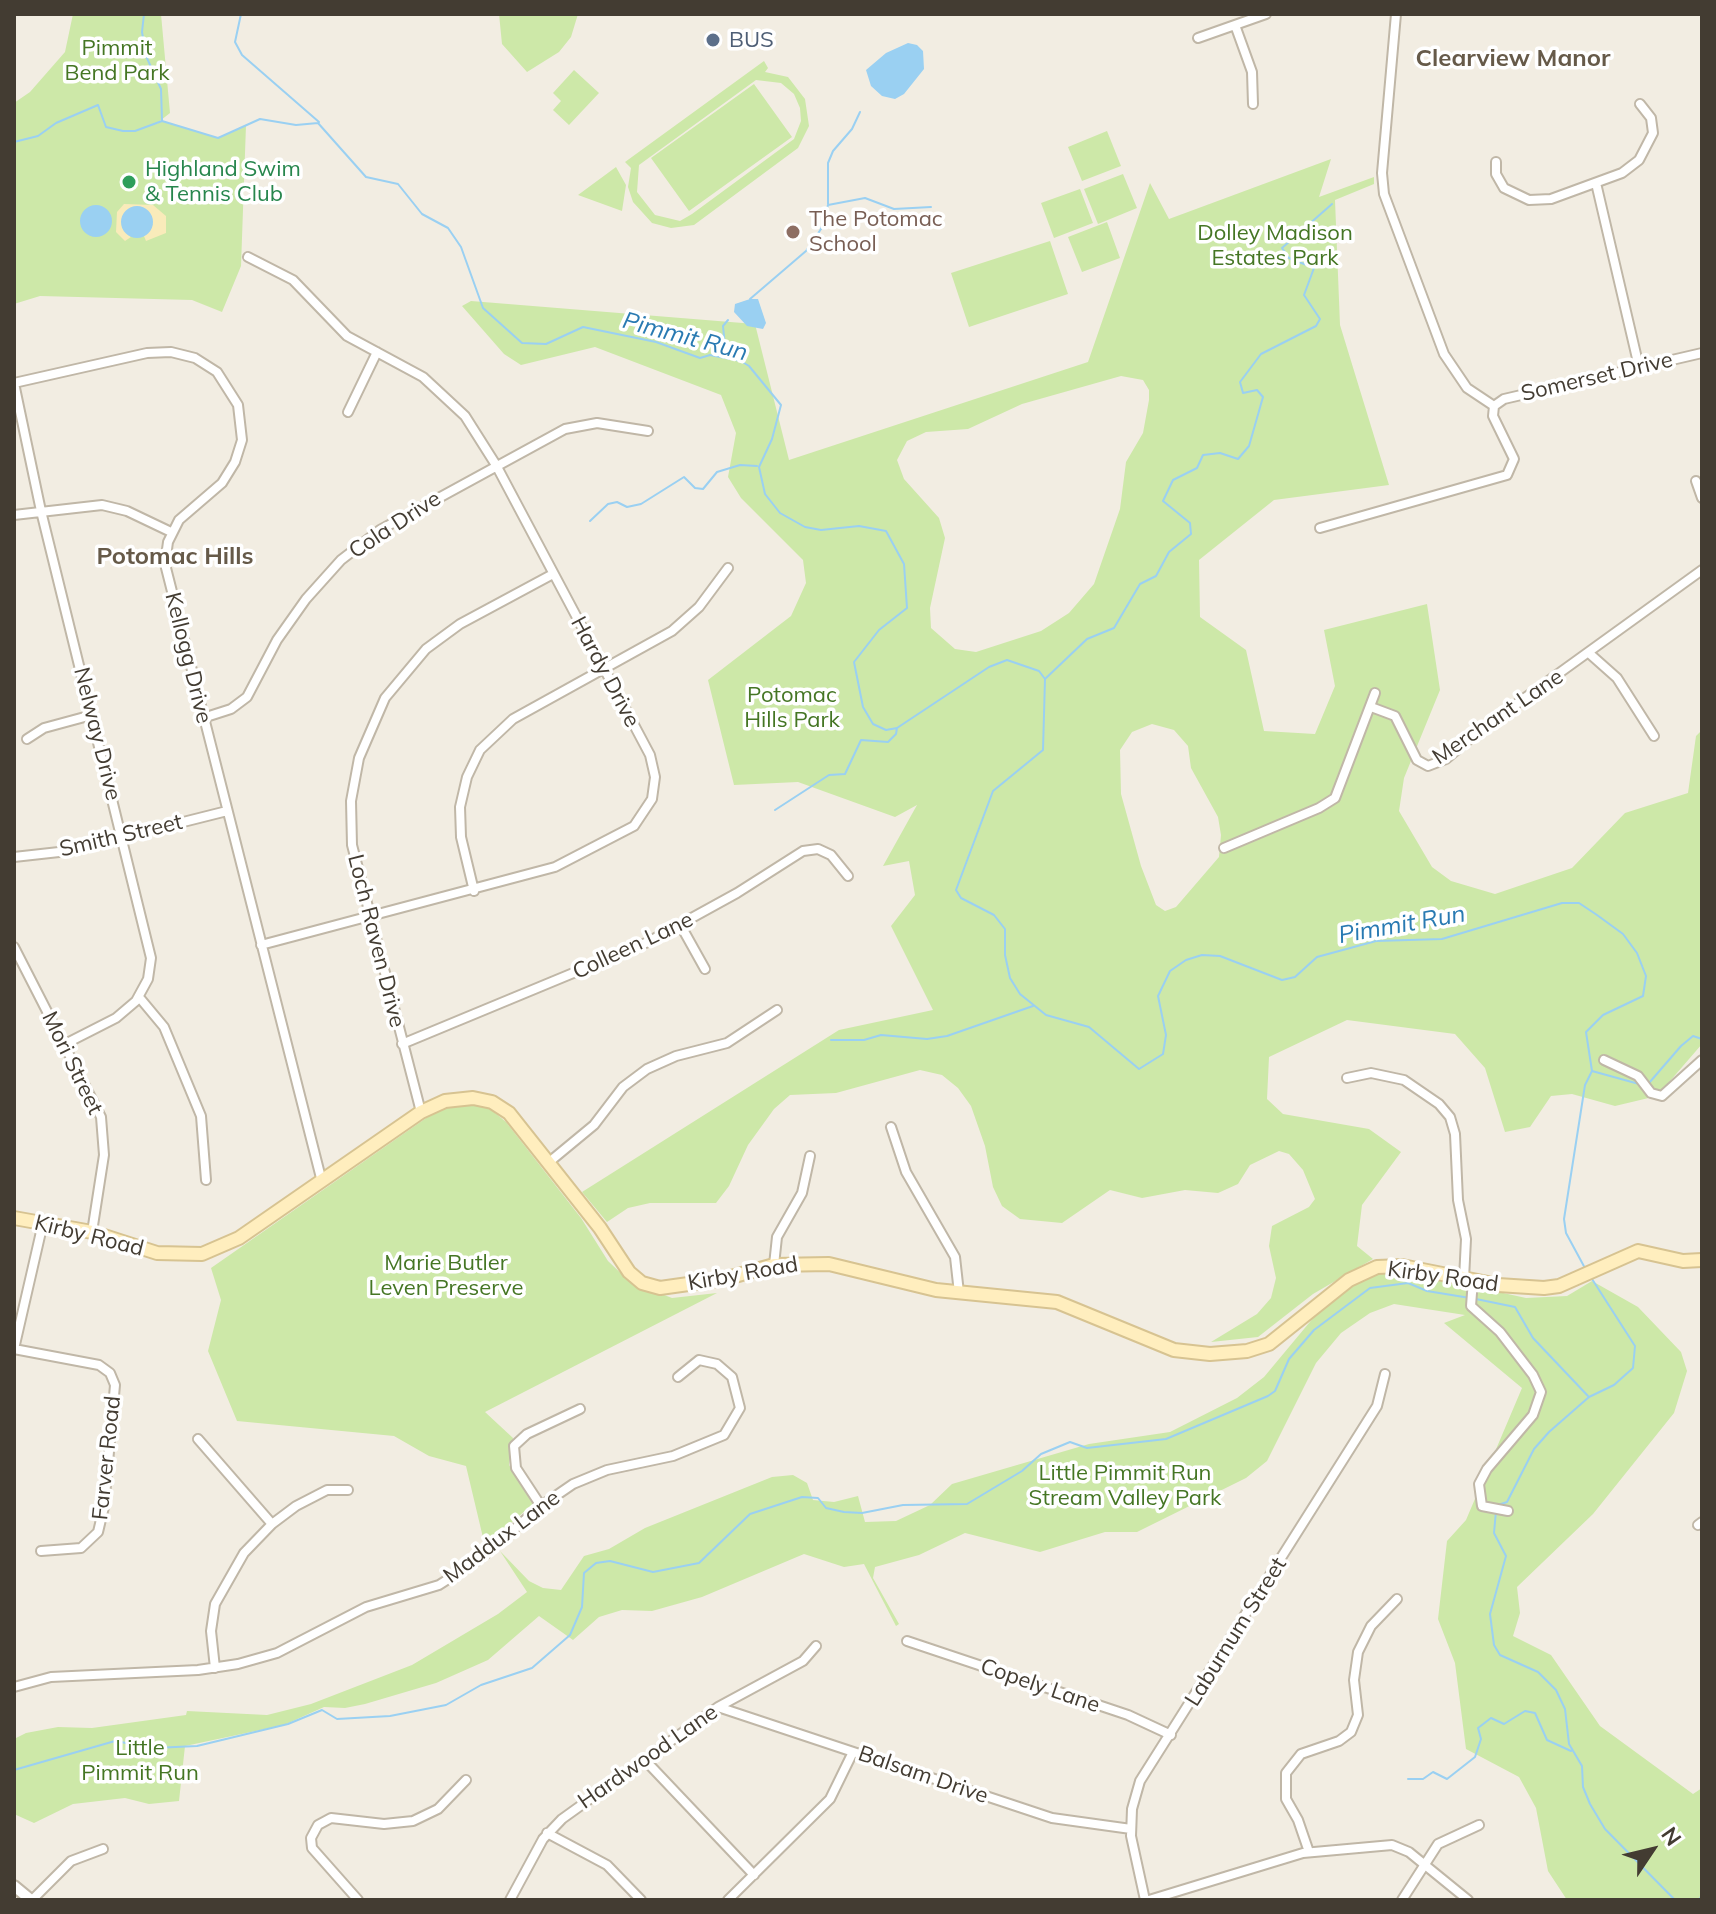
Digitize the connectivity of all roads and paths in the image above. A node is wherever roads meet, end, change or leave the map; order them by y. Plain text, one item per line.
1 (1266, 14) edge
2 (1396, 14) edge
3 (1235, 25) junction
4 (1198, 38) dead end
5 (1253, 104) dead end
6 (1640, 104) dead end
7 (1496, 162) dead end
8 (1596, 183) junction
9 (248, 257) dead end
10 (377, 352) junction
11 (1702, 353) edge
12 (1639, 367) junction
13 (14, 383) edge
14 (1494, 406) junction
15 (348, 412) dead end
16 (648, 431) dead end
17 (496, 465) junction
18 (1696, 481) dead end
19 (1702, 498) edge
20 (41, 511) junction
21 (14, 515) edge
22 (1320, 528) dead end
23 (171, 532) junction
24 (728, 568) dead end
25 (1702, 570) edge
26 (553, 574) junction
27 (1590, 654) junction
28 (604, 669) junction
29 (1375, 693) dead end
30 (1371, 707) junction
31 (92, 715) junction
32 (203, 718) junction
33 (1654, 736) dead end
34 (27, 739) dead end
35 (227, 811) junction
36 (123, 837) junction
37 (1224, 848) dead end
38 (14, 857) edge
39 (848, 876) dead end
40 (474, 891) junction
41 (369, 918) junction
42 (681, 926) junction
43 (261, 945) junction
44 (14, 947) edge
45 (705, 969) dead end
46 (139, 997) junction
47 (777, 1010) dead end
48 (65, 1044) junction
49 (402, 1044) junction
50 (1604, 1060) dead end
51 (1702, 1060) edge
52 (1347, 1078) dead end
53 (421, 1112) junction
54 (891, 1127) dead end
55 (810, 1156) dead end
56 (548, 1163) junction
57 (321, 1178) junction
58 (206, 1180) dead end
59 (14, 1218) edge
60 (43, 1223) junction
61 (92, 1232) junction
62 (1702, 1260) edge
63 (774, 1265) junction
64 (1470, 1282) junction
65 (959, 1293) junction
66 (14, 1349) edge
67 (1385, 1374) dead end
68 (678, 1377) dead end
69 (580, 1409) dead end
70 (198, 1439) dead end
71 (348, 1490) dead end
72 (541, 1506) junction
73 (1508, 1511) dead end
74 (272, 1524) junction
75 (41, 1551) dead end
76 (1397, 1599) dead end
77 (907, 1641) dead end
78 (816, 1646) dead end
79 (215, 1668) junction
80 (14, 1687) edge
81 (718, 1707) junction
82 (1171, 1735) junction
83 (853, 1752) junction
84 (644, 1759) junction
85 (466, 1780) dead end
86 (1479, 1825) dead end
87 (1131, 1829) junction
88 (547, 1833) junction
89 (103, 1849) dead end
90 (1309, 1852) junction
91 (1425, 1865) junction
92 (754, 1875) junction
93 (14, 1886) edge
94 (32, 1900) edge
95 (358, 1900) edge
96 (510, 1900) edge
97 (641, 1900) edge
98 (728, 1900) edge
99 (1147, 1900) edge
100 (1402, 1900) edge
101 (1468, 1900) edge

1 - 3 street
2 - 14 street
3 - 4 street
3 - 5 street
6 - 8 street
7 - 8 street
8 - 12 street
9 - 10 street, Hardy Drive
10 - 15 street
10 - 17 street, Hardy Drive
11 - 12 street, Somerset Drive
12 - 14 street, Somerset Drive
13 - 20 street, Nelway Drive
13 - 23 street
14 - 22 street
16 - 17 street, Cola Drive
17 - 26 street, Hardy Drive
17 - 32 street, Cola Drive
18 - 19 street
20 - 21 street
20 - 23 street
20 - 31 street, Nelway Drive
23 - 32 street, Kellogg Drive
24 - 28 street
25 - 27 street, Merchant Lane
26 - 28 street, Hardy Drive
26 - 41 street, Loch Raven Drive
27 - 30 street, Merchant Lane
27 - 33 street
28 - 40 street
28 - 40 street, Hardy Drive
29 - 30 street
30 - 37 street
31 - 34 street
31 - 36 street, Nelway Drive
32 - 35 street, Kellogg Drive
35 - 36 street, Smith Street
35 - 43 street, Kellogg Drive
36 - 38 street, Smith Street
36 - 46 street, Nelway Drive
39 - 42 street, Colleen Lane
40 - 41 street, Hardy Drive
41 - 43 street, Hardy Drive
41 - 49 street, Loch Raven Drive
42 - 45 street
42 - 49 street, Colleen Lane
43 - 57 street, Kellogg Drive
44 - 48 street, Mori Street
46 - 48 street
46 - 58 street
47 - 56 street
48 - 61 street, Mori Street
49 - 53 street, Loch Raven Drive
50 - 51 street
52 - 64 street
53 - 56 main road, Kirby Road
53 - 57 main road, Kirby Road
54 - 65 street
55 - 63 street
56 - 63 main road, Kirby Road
57 - 61 main road, Kirby Road
59 - 60 main road, Kirby Road
60 - 61 main road, Kirby Road
60 - 66 street
62 - 64 main road, Kirby Road
63 - 65 main road, Kirby Road
64 - 65 main road, Kirby Road
64 - 73 street
66 - 75 street, Farver Road
67 - 82 street, Laburnum Street
68 - 72 street, Maddux Lane
69 - 72 street
70 - 74 street
71 - 74 street
72 - 79 street, Maddux Lane
74 - 79 street
76 - 90 street
77 - 82 street, Copely Lane
78 - 81 street, Hardwood Lane
79 - 80 street, Maddux Lane
81 - 83 street, Balsam Drive
81 - 84 street, Hardwood Lane
82 - 87 street, Laburnum Street
83 - 87 street, Balsam Drive
83 - 92 street
84 - 88 street, Hardwood Lane
84 - 92 street
85 - 95 street
86 - 91 street
87 - 99 street, Laburnum Street
88 - 96 street, Hardwood Lane
88 - 97 street
89 - 94 street
90 - 91 street
90 - 99 street
91 - 100 street
91 - 101 street
92 - 98 street
93 - 94 street

